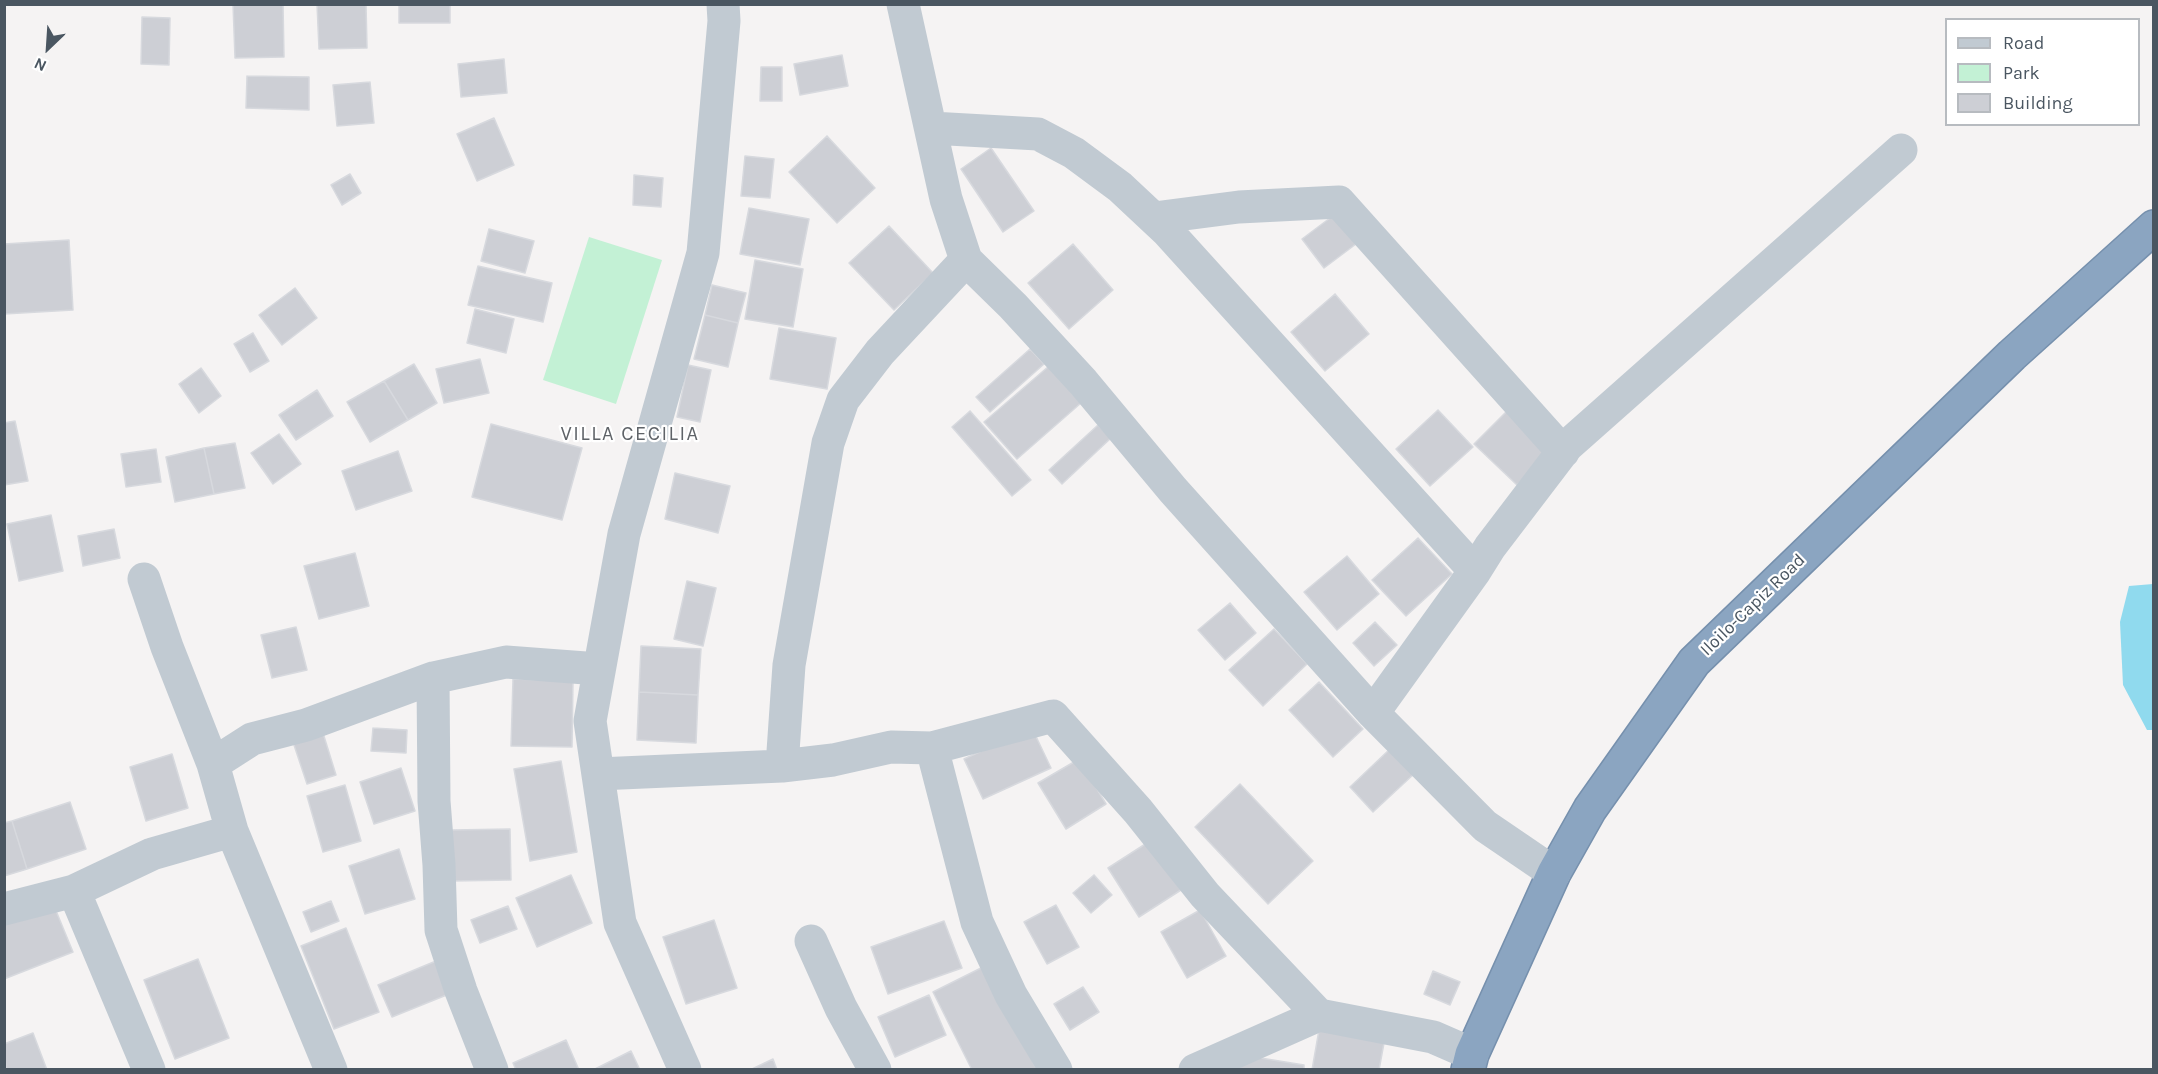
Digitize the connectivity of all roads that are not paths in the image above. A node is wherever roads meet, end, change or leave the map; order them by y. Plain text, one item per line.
1 (723, 4) edge
2 (903, 4) edge
3 (931, 128) junction
4 (1901, 150) dead end
5 (1154, 218) junction
6 (2154, 227) edge
7 (966, 260) junction
8 (1563, 452) junction
9 (1475, 571) junction
10 (144, 579) dead end
11 (599, 669) junction
12 (433, 678) junction
13 (1373, 713) junction
14 (932, 748) junction
15 (213, 764) junction
16 (782, 766) junction
17 (598, 774) junction
18 (232, 831) junction
19 (1554, 873) junction
20 (74, 891) junction
21 (4, 909) edge
22 (811, 940) dead end
23 (1319, 1015) junction
24 (1470, 1062) edge
25 (1197, 1069) edge
26 (149, 1070) edge
27 (331, 1070) edge
28 (492, 1070) edge
29 (685, 1070) edge
30 (875, 1070) edge
31 (1056, 1070) edge

1 - 11 street
2 - 3 street
3 - 5 street
3 - 7 street
4 - 8 street
5 - 8 street
5 - 9 street
6 - 19 highway, Iloilo-Capiz Road
7 - 13 street
7 - 16 street
8 - 9 street
9 - 13 street
10 - 15 street
11 - 12 street
11 - 17 street
12 - 15 street
12 - 28 street
13 - 19 street
14 - 16 street
14 - 23 street
14 - 31 street
15 - 18 street
16 - 17 street
17 - 29 street
18 - 20 street
18 - 27 street
19 - 24 highway, Iloilo-Capiz Road
20 - 21 street
20 - 26 street
22 - 30 street
23 - 24 street
23 - 25 street

